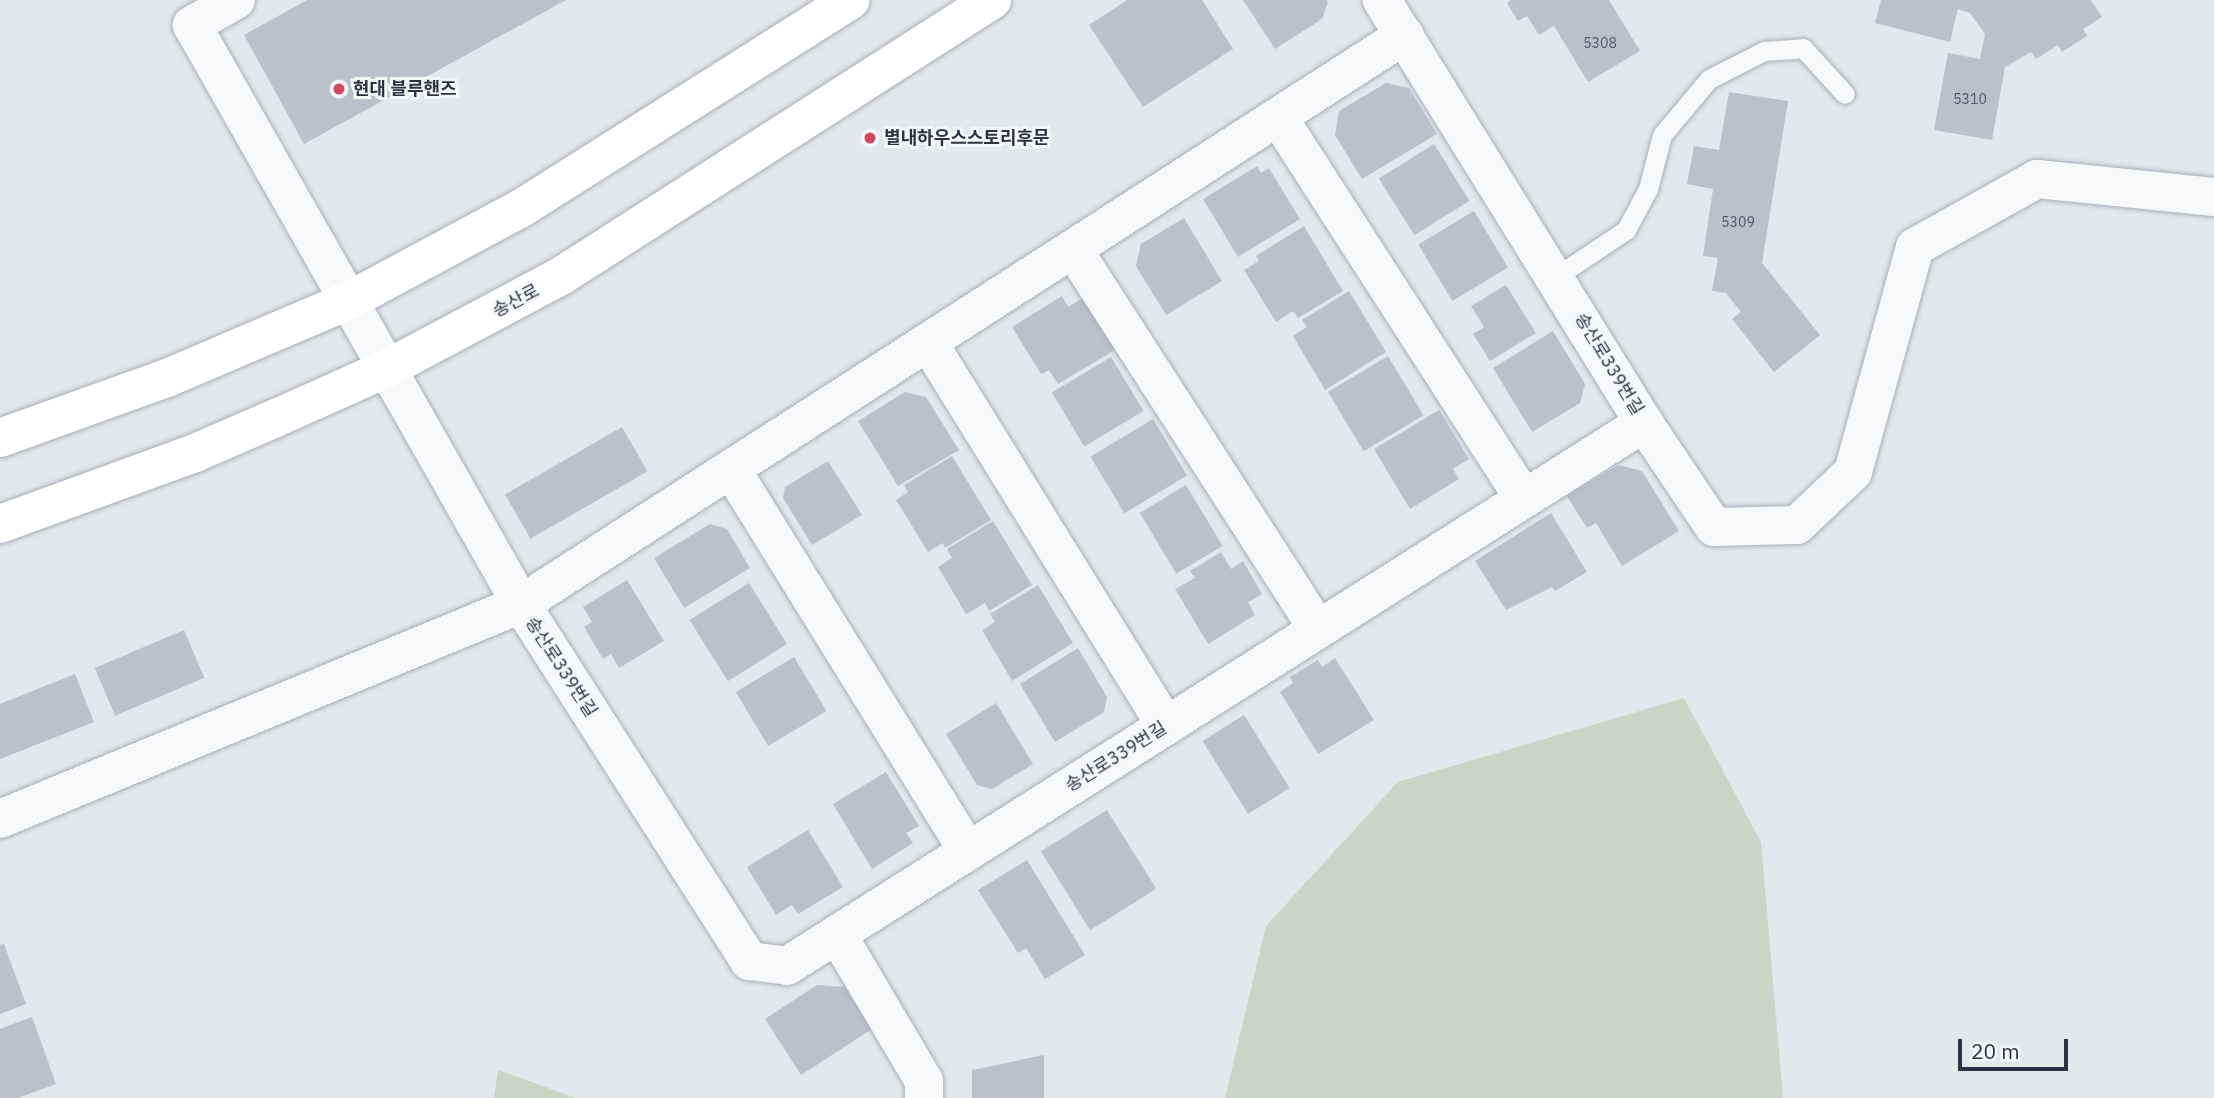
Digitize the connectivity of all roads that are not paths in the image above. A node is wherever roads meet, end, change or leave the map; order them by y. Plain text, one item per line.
1 (236, 0) edge
2 (850, 0) edge
3 (992, 0) edge
4 (1382, 0) edge
5 (1405, 35) junction
6 (1844, 94) dead end
7 (1278, 117) junction
8 (2214, 197) edge
9 (1073, 249) junction
10 (1557, 276) junction
11 (350, 300) junction
12 (928, 342) junction
13 (388, 368) junction
14 (1644, 423) junction
15 (0, 438) edge
16 (731, 469) junction
17 (1524, 499) junction
18 (0, 524) edge
19 (521, 604) junction
20 (1318, 629) junction
21 (1166, 726) junction
22 (0, 818) edge
23 (968, 851) junction
24 (837, 934) junction
25 (924, 1098) edge

1 - 11 street, 송산로339번길
2 - 11 street
3 - 13 street, 송산로
4 - 5 street, 송산로339번길
5 - 7 street
5 - 10 street, 송산로339번길
6 - 10 lane
7 - 9 street
7 - 17 street
8 - 14 street
9 - 12 street
9 - 20 street
10 - 14 street, 송산로339번길
11 - 13 street, 송산로339번길
11 - 15 street
12 - 16 street
12 - 21 street
13 - 18 street, 송산로
13 - 19 street, 송산로339번길
14 - 17 street, 송산로339번길
16 - 19 street
16 - 23 street
17 - 20 street, 송산로339번길
19 - 22 street
19 - 24 street, 송산로339번길
20 - 21 street, 송산로339번길
21 - 23 street, 송산로339번길
23 - 24 street, 송산로339번길
24 - 25 street

